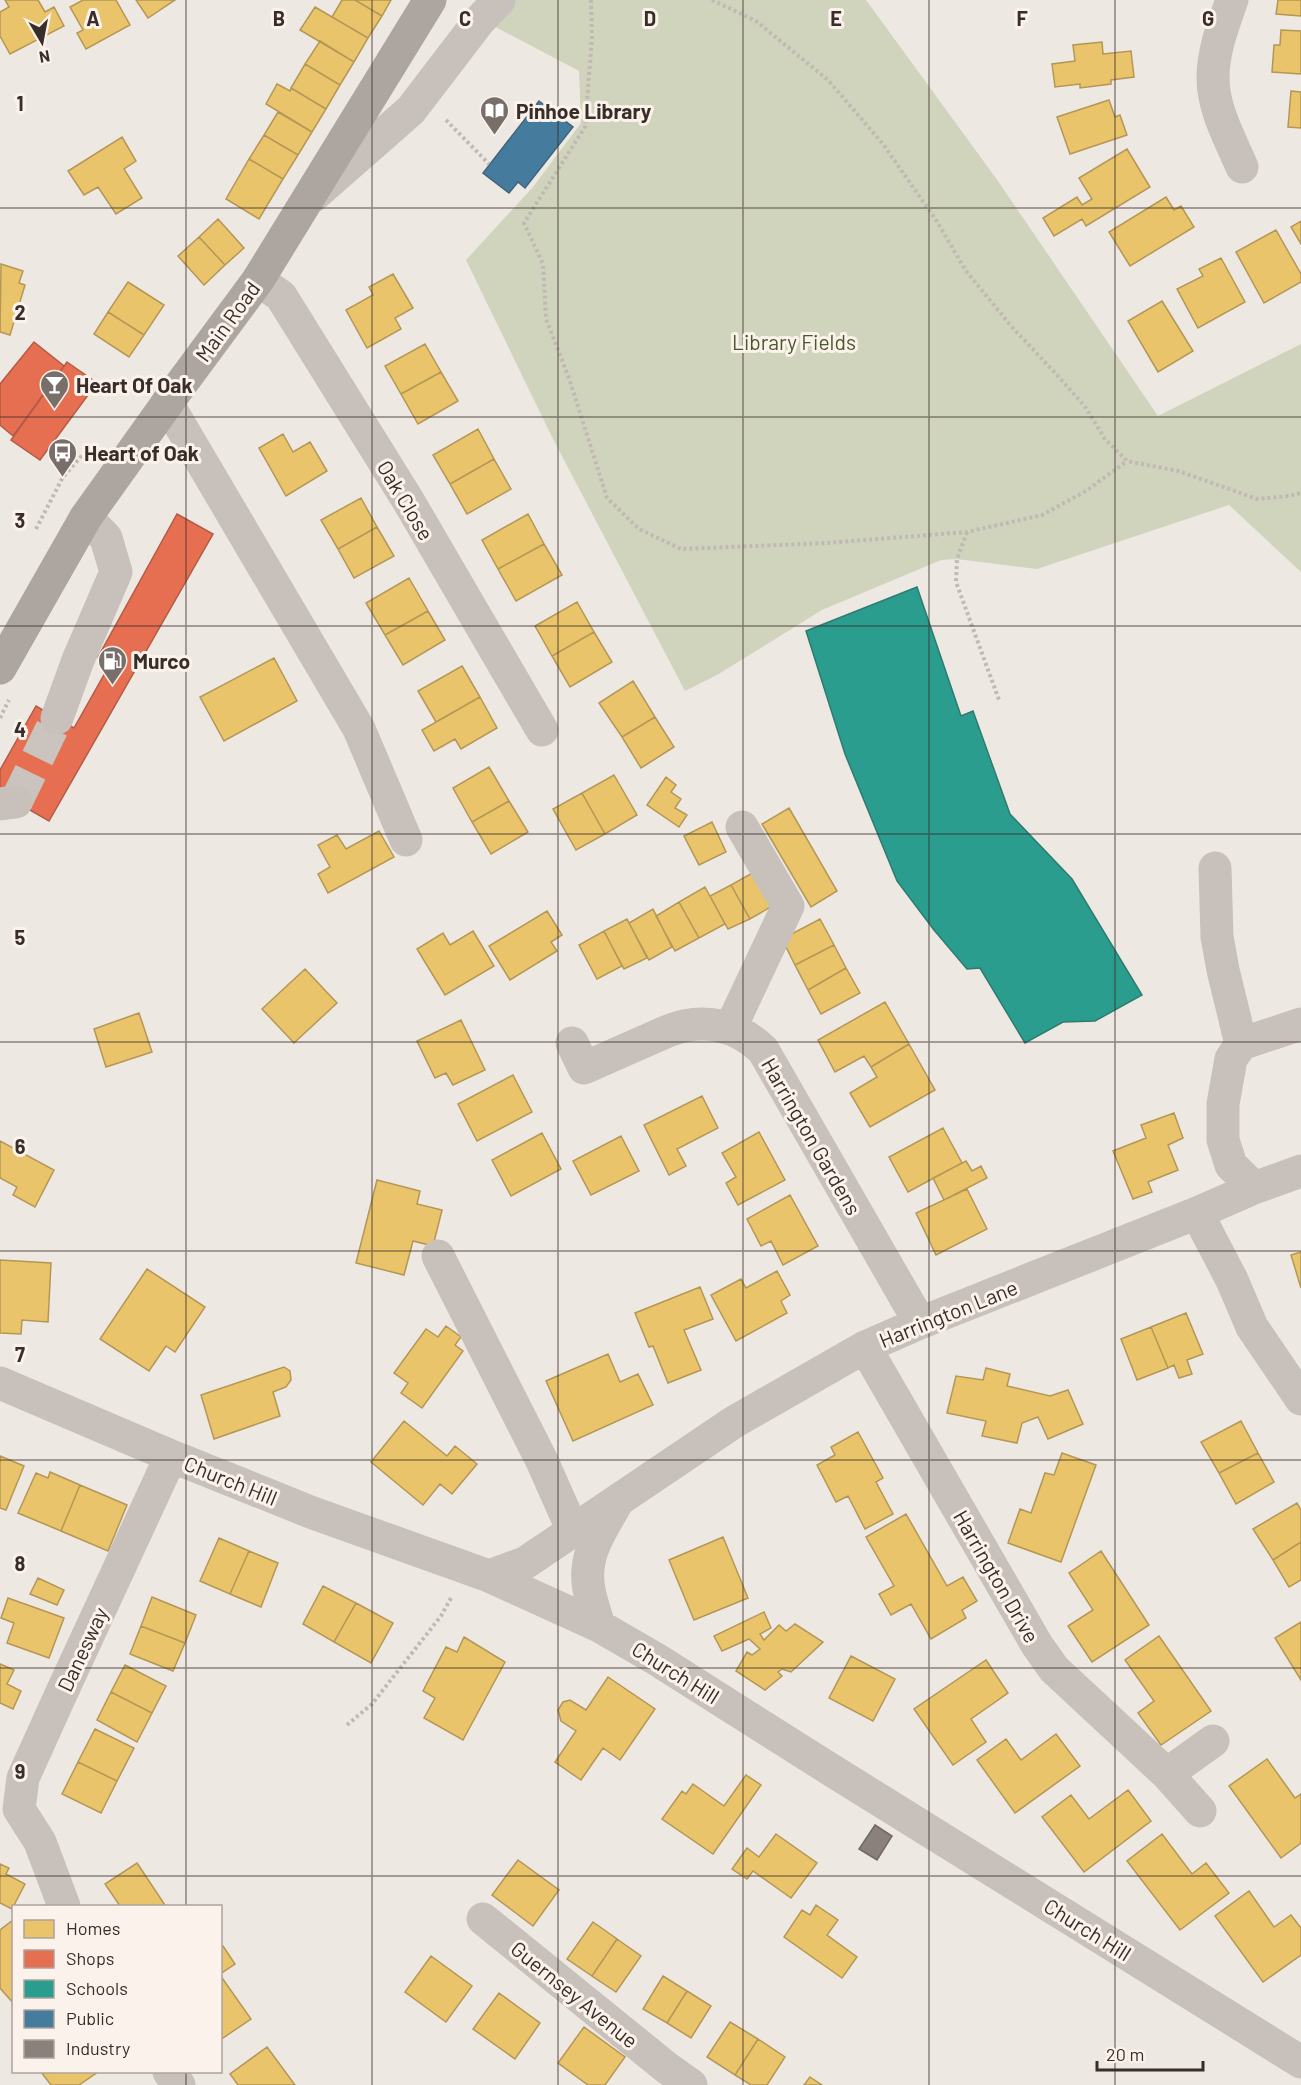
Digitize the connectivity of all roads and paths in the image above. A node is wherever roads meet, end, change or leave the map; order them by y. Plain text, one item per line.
1 (430, 0) edge
2 (500, 0) edge
3 (591, 0) edge
4 (712, 0) edge
5 (1232, 0) edge
6 (420, 98) junction
7 (489, 164) dead end
8 (1242, 167) dead end
9 (305, 203) junction
10 (258, 280) junction
11 (167, 403) junction
12 (1127, 461) junction
13 (1301, 493) edge
14 (86, 518) junction
15 (967, 532) junction
16 (0, 668) edge
17 (999, 700) dead end
18 (57, 718) tunnel mouth
19 (542, 730) dead end
20 (742, 827) dead end
21 (406, 840) dead end
22 (1215, 868) dead end
23 (1301, 1024) edge
24 (730, 1029) junction
25 (572, 1043) dead end
26 (1241, 1044) junction
27 (1301, 1171) edge
28 (1254, 1188) junction
29 (1197, 1213) junction
30 (438, 1256) dead end
31 (920, 1323) junction
32 (865, 1347) junction
33 (0, 1383) edge
34 (1301, 1399) edge
35 (171, 1456) junction
36 (618, 1500) junction
37 (573, 1531) junction
38 (479, 1573) junction
39 (599, 1626) junction
40 (347, 1725) dead end
41 (1213, 1741) dead end
42 (1167, 1774) junction
43 (1200, 1811) dead end
44 (64, 1905) edge
45 (483, 1919) dead end
46 (1301, 2062) edge
47 (671, 2079) edge

1 - 9 main road, Main Road
2 - 6 street
3 - 15 path
4 - 12 path
5 - 8 street
6 - 7 path
6 - 9 street
9 - 10 main road, Main Road
10 - 11 main road, Main Road
10 - 19 street, Oak Close
11 - 14 main road, Main Road
11 - 21 street
12 - 13 path
12 - 15 path
14 - 16 main road, Main Road
14 - 18 street
15 - 17 path
20 - 24 street
22 - 26 street
23 - 26 street
24 - 25 street, Harrington Gardens
24 - 31 street, Harrington Gardens
26 - 28 street
27 - 28 street, Harrington Lane
28 - 29 street, Harrington Lane
29 - 31 street, Harrington Lane
29 - 34 street
30 - 37 street
31 - 32 street, Harrington Lane
32 - 36 street, Harrington Lane
32 - 42 street, Harrington Drive
33 - 35 street, Church Hill
35 - 38 street, Church Hill
35 - 44 street, Danesway
36 - 37 street, Harrington Lane
36 - 39 street, Harrington Lane
37 - 38 street, Harrington Lane
38 - 39 street, Church Hill
38 - 40 path
39 - 46 street, Church Hill
41 - 42 street
42 - 43 street, Harrington Drive
45 - 47 street, Guernsey Avenue

